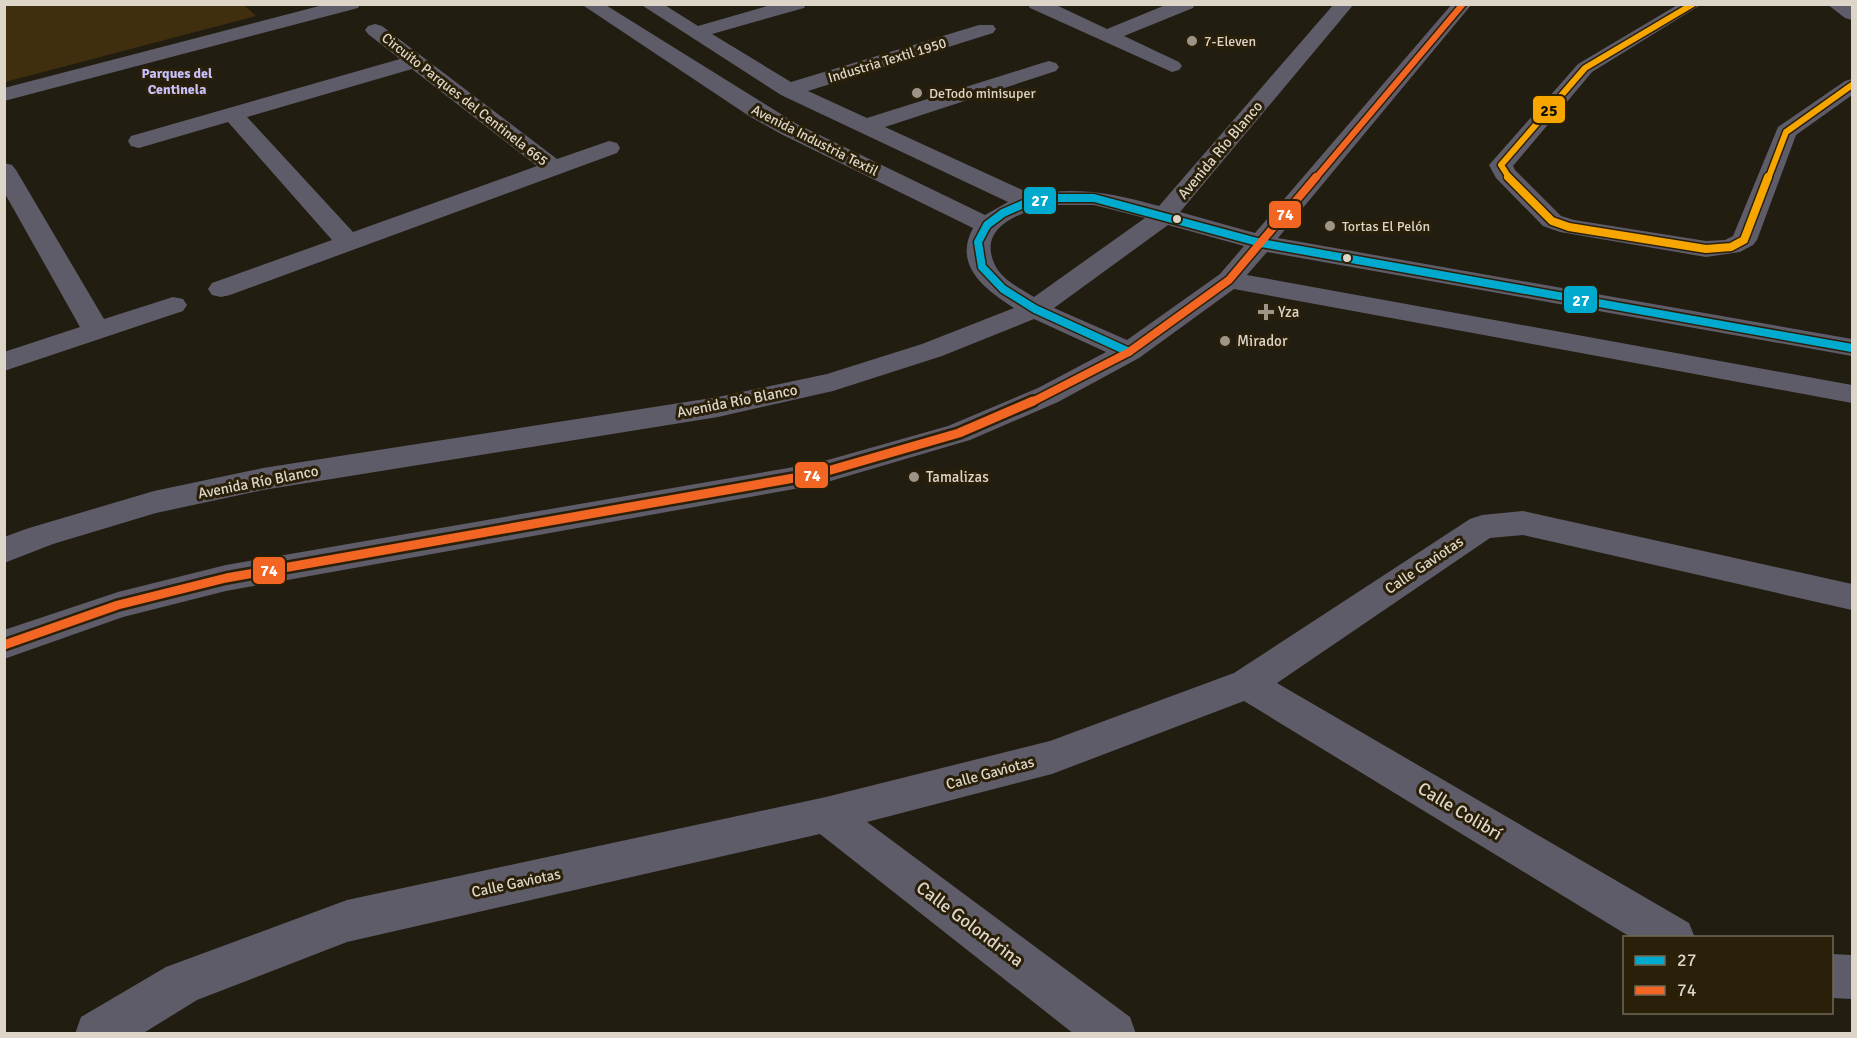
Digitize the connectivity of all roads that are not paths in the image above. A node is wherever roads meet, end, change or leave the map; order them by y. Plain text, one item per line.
1 (273, 4) edge
2 (351, 4) edge
3 (356, 4) edge
4 (590, 4) edge
5 (649, 4) edge
6 (797, 4) edge
7 (1037, 4) edge
8 (1185, 4) edge
9 (1345, 4) edge
10 (1463, 4) edge
11 (1693, 4) edge
12 (1836, 4) edge
13 (325, 11) junction
14 (1852, 14) edge
15 (291, 20) junction
16 (359, 27) junction
17 (986, 29) dead end
18 (695, 33) junction
19 (1107, 36) junction
20 (417, 61) junction
21 (1172, 66) dead end
22 (1049, 67) dead end
23 (1852, 85) edge
24 (789, 90) junction
25 (4, 95) edge
26 (232, 114) junction
27 (864, 126) junction
28 (139, 141) dead end
29 (609, 148) dead end
30 (554, 168) junction
31 (7, 180) edge
32 (1028, 202) junction
33 (1164, 216) junction
34 (987, 225) junction
35 (348, 243) junction
36 (1261, 243) junction
37 (1229, 280) junction
38 (221, 289) dead end
39 (173, 305) dead end
40 (1035, 309) junction
41 (96, 330) junction
42 (1852, 348) edge
43 (1129, 352) junction
44 (4, 362) edge
45 (1852, 394) edge
46 (4, 551) edge
47 (1852, 597) edge
48 (4, 645) edge
49 (1247, 684) junction
50 (826, 815) junction
51 (1670, 936) edge
52 (1833, 975) edge
53 (1852, 977) edge
54 (98, 1034) edge
55 (1113, 1034) edge

1 - 15 street
2 - 13 street
3 - 16 street
4 - 34 street, Avenida Industria Textil
5 - 18 street
6 - 18 street
7 - 19 street
8 - 19 street
9 - 33 street, Avenida Río Blanco
10 - 36 street
11 - 23 street
12 - 14 street
13 - 15 street
13 - 16 street, Circuito Parques del Centinela 665
15 - 25 street
16 - 20 street, Circuito Parques del Centinela 665
17 - 24 street, Industria Textil 1950
18 - 24 street
19 - 21 street
20 - 26 street
20 - 30 street, Circuito Parques del Centinela 665
22 - 27 street
24 - 27 street
26 - 28 street
26 - 35 street
27 - 32 street
29 - 30 street
30 - 35 street
31 - 41 street
32 - 33 street
32 - 34 street
33 - 36 street
33 - 40 street, Avenida Río Blanco
34 - 40 street
35 - 38 street
36 - 37 street
36 - 42 street
37 - 43 street
37 - 45 street
39 - 41 street
40 - 43 street
40 - 46 street, Avenida Río Blanco
41 - 44 street
43 - 48 street
47 - 49 street, Calle Gaviotas
49 - 50 street, Calle Gaviotas
49 - 51 street, Calle Colibrí
50 - 54 street, Calle Gaviotas
50 - 55 street, Calle Golondrina
52 - 53 street

